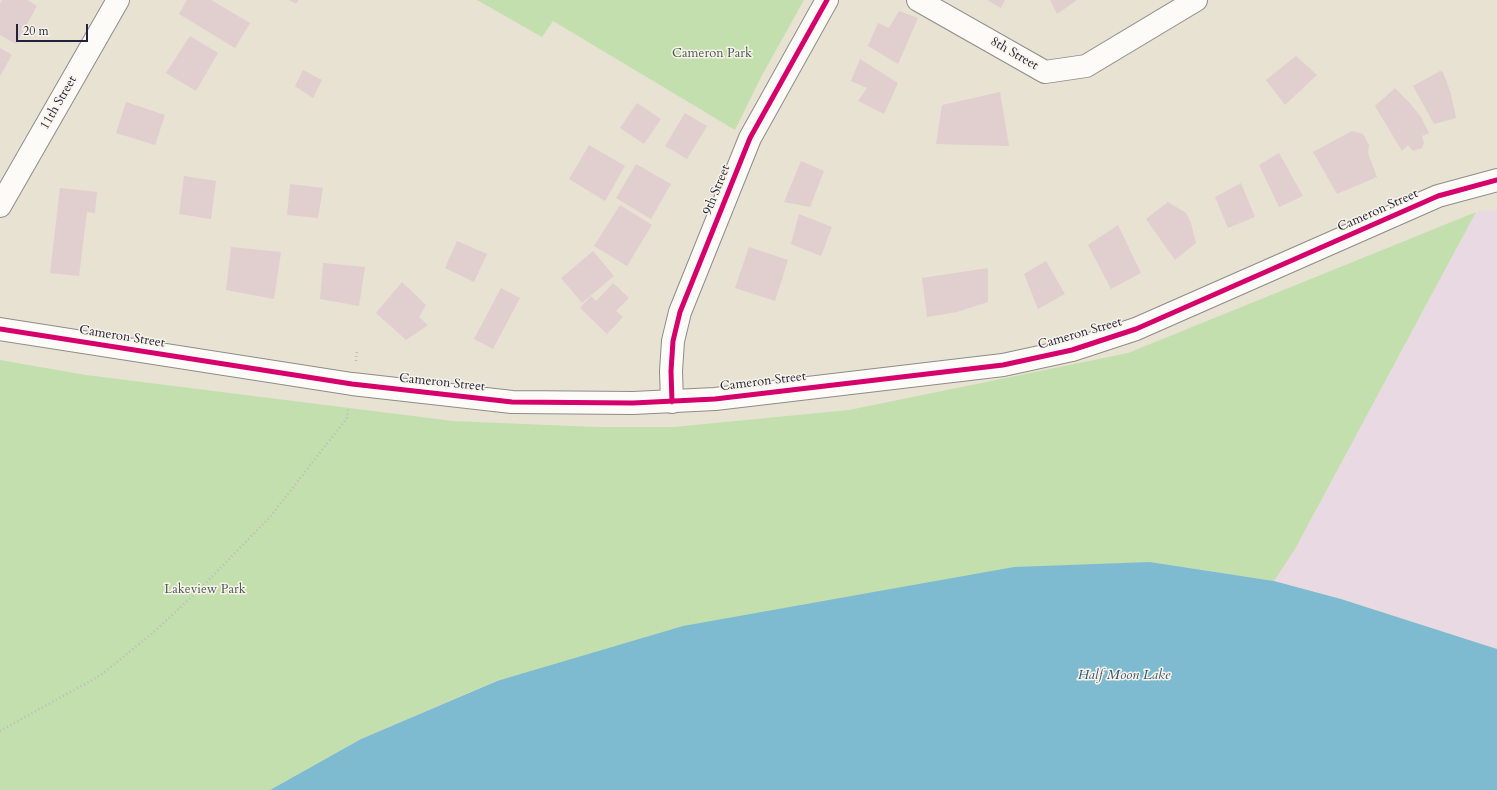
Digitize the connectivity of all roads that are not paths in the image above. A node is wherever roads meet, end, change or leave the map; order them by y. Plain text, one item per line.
1 (118, 0) edge
2 (827, 0) edge
3 (918, 0) edge
4 (1196, 0) edge
5 (1497, 180) edge
6 (0, 206) edge
7 (0, 329) edge
8 (672, 402) junction

1 - 6 main road, 11th Street
2 - 8 main road, 9th Street
3 - 4 main road, 8th Street
5 - 8 main road, Cameron Street
7 - 8 main road, Cameron Street

